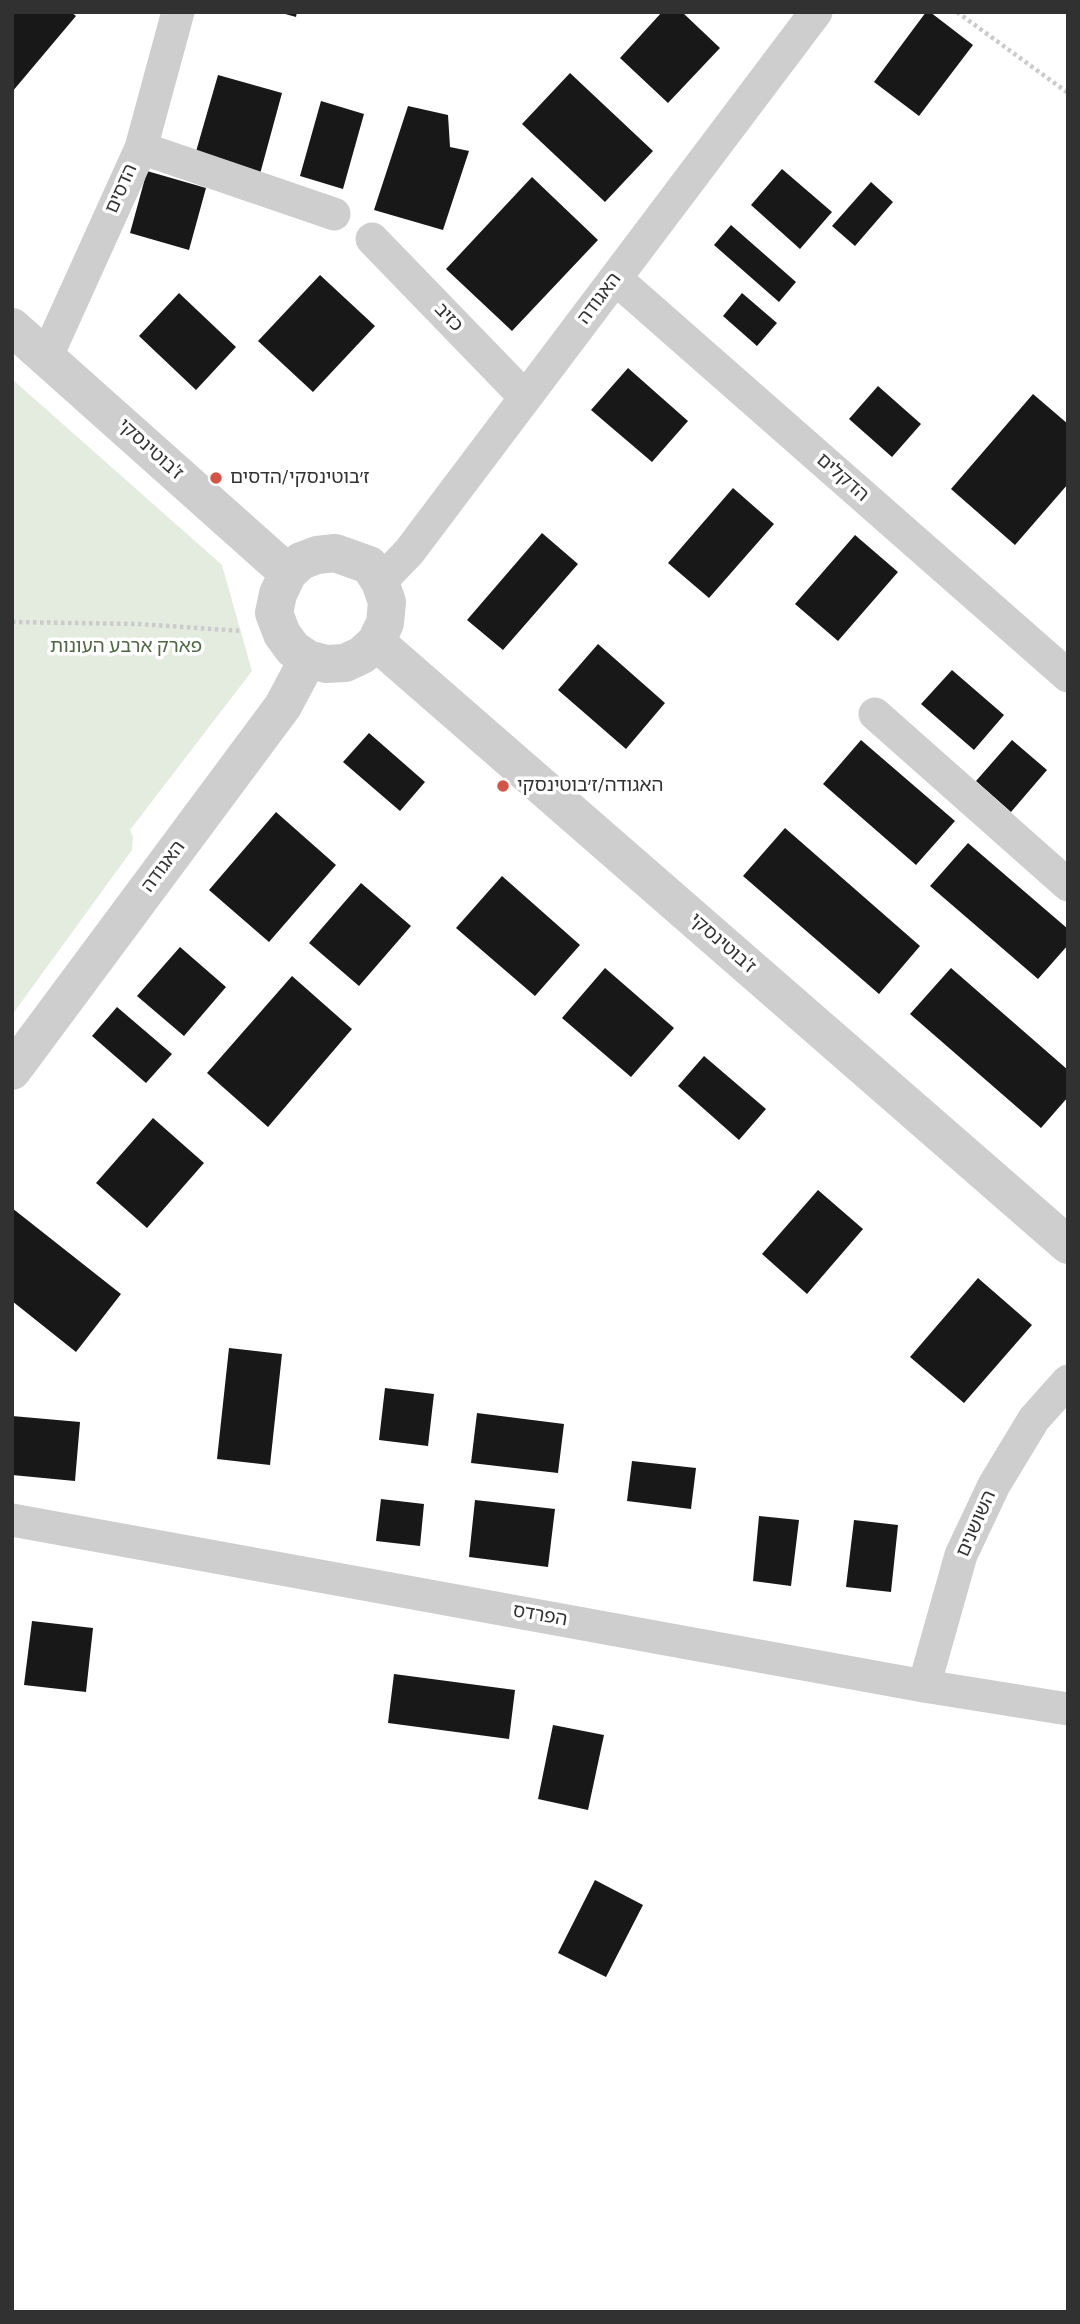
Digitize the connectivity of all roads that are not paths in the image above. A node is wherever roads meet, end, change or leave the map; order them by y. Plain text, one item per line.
1 (178, 12) edge
2 (816, 12) edge
3 (141, 148) junction
4 (334, 214) dead end
5 (372, 239) dead end
6 (616, 279) junction
7 (12, 327) edge
8 (46, 358) junction
9 (525, 397) junction
10 (288, 573) junction
11 (380, 582) junction
12 (376, 642) junction
13 (295, 647) junction
14 (1068, 677) edge
15 (875, 713) dead end
16 (1068, 886) edge
17 (12, 1071) edge
18 (1068, 1245) edge
19 (1068, 1381) edge
20 (12, 1520) edge
21 (924, 1686) junction
22 (1068, 1709) edge

1 - 3 street, הדסים
2 - 6 street, האגודה
3 - 4 street
3 - 8 street, הדסים
5 - 9 street, כזיב
6 - 9 street, האגודה
6 - 14 street, הדקלים
7 - 8 street, ז'בוטינסקי
8 - 10 street, ז'בוטינסקי
9 - 11 street, האגודה
10 - 11 street
10 - 13 street
11 - 12 street
12 - 13 street
12 - 18 street, ז'בוטינסקי
13 - 17 street, האגודה
15 - 16 street
19 - 21 street, השושנים
20 - 21 street, הפרדס
21 - 22 street, הפרדס

